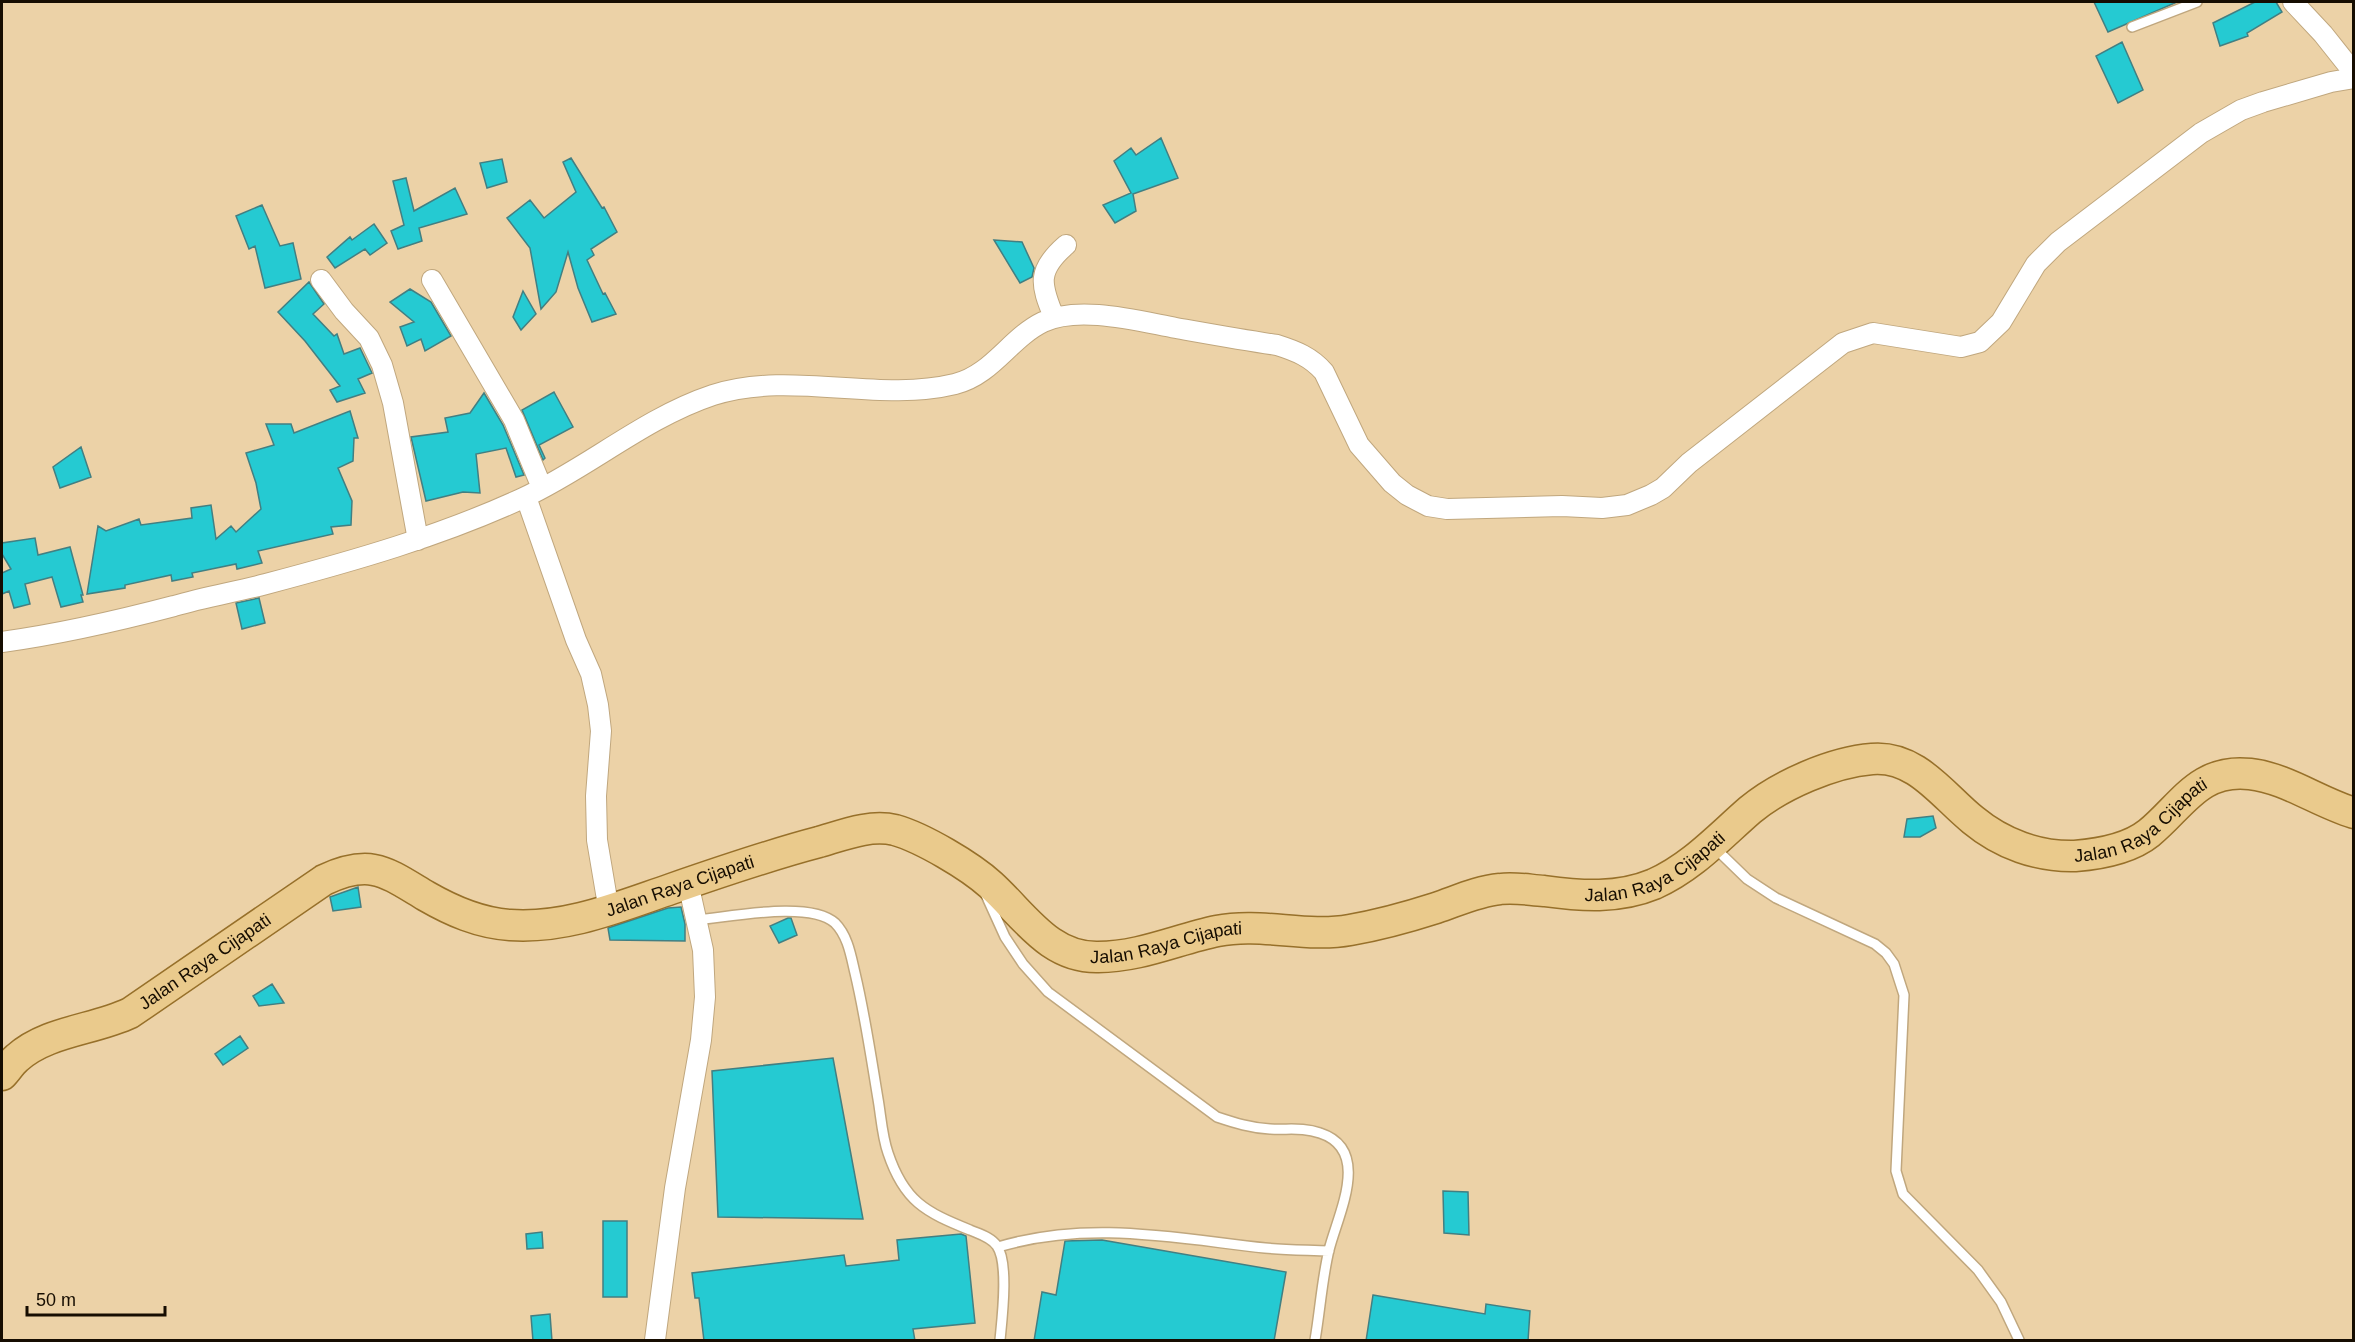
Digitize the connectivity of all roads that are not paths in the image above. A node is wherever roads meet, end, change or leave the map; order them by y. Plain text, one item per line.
1 (2197, 2) edge
2 (2293, 2) edge
3 (2132, 27) dead end
4 (2351, 66) edge
5 (1066, 245) dead end
6 (321, 280) dead end
7 (432, 280) dead end
8 (1054, 317) junction
9 (534, 492) junction
10 (418, 540) junction
11 (2, 642) edge
12 (2354, 813) edge
13 (1713, 846) junction
14 (978, 874) junction
15 (688, 883) junction
16 (609, 911) junction
17 (697, 920) junction
18 (2, 1075) edge
19 (998, 1247) junction
20 (1329, 1251) junction
21 (655, 1341) edge
22 (1000, 1341) edge
23 (1315, 1341) edge
24 (2019, 1341) edge

1 - 3 lane
2 - 4 street
4 - 8 street
5 - 8 street
6 - 10 street
7 - 9 street
8 - 9 street
9 - 10 street
9 - 16 street
10 - 11 street
12 - 13 main road, Jalan Raya Cijapati
13 - 14 main road, Jalan Raya Cijapati
13 - 24 lane
14 - 15 main road, Jalan Raya Cijapati
14 - 20 lane
15 - 16 main road, Jalan Raya Cijapati
15 - 17 street
16 - 18 main road, Jalan Raya Cijapati
17 - 19 lane
17 - 21 street
19 - 20 lane
19 - 22 lane
20 - 23 lane

